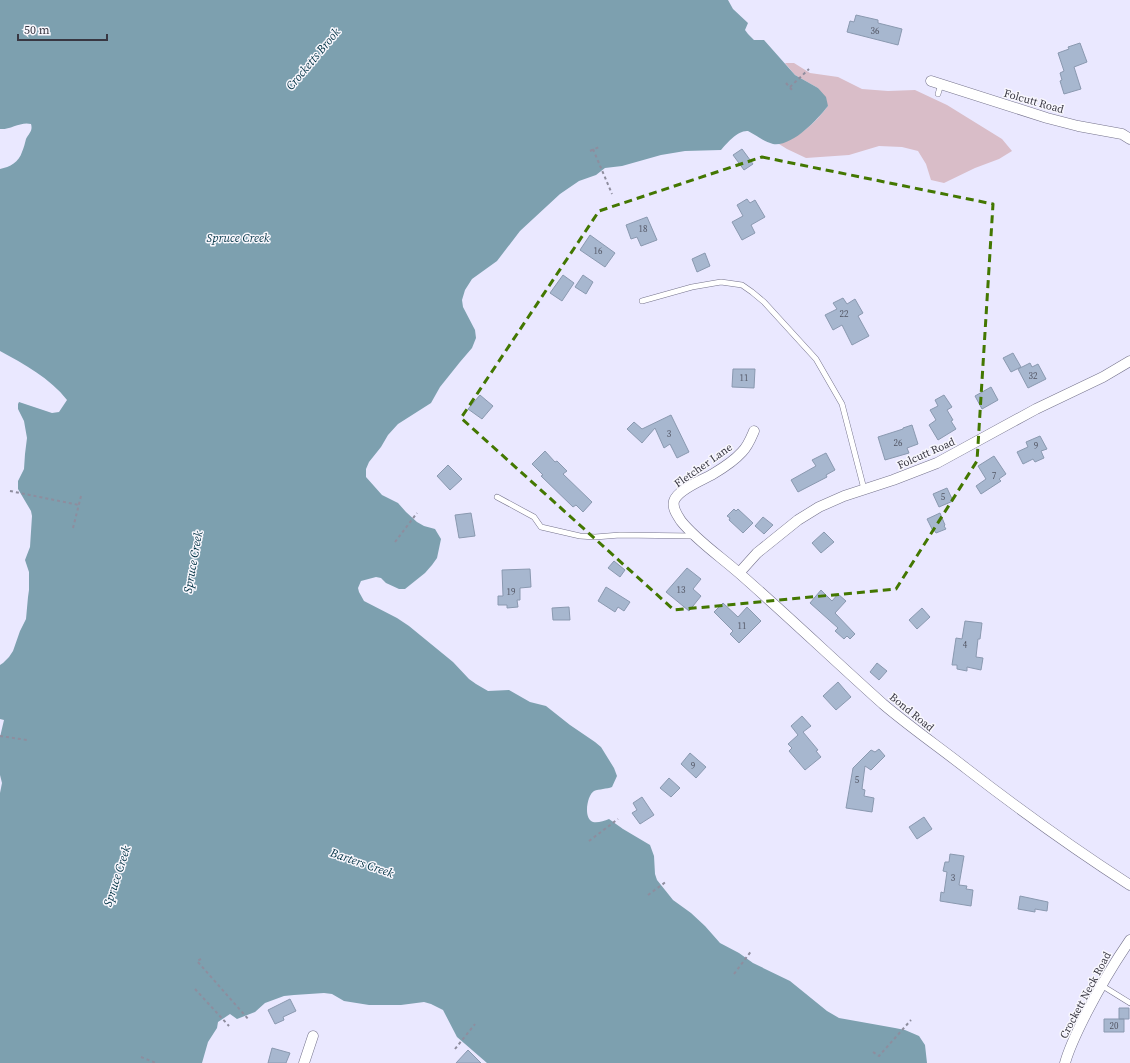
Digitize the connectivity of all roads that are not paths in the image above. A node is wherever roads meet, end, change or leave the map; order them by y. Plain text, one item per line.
1 (936, 83) joint
2 (938, 94) dead end
3 (1130, 139) edge
4 (642, 302) dead end
5 (1130, 361) edge
6 (754, 431) dead end
7 (864, 489) junction
8 (496, 497) dead end
9 (697, 536) junction
10 (739, 573) junction
11 (1130, 886) edge
12 (1130, 940) edge
13 (1101, 986) junction
14 (1130, 1003) edge
15 (313, 1036) dead end
16 (304, 1063) edge
17 (1065, 1063) edge

1 - 2 lane
1 - 3 street, Folcutt Road
4 - 7 lane
5 - 7 street, Folcutt Road
6 - 9 street, Fletcher Lane
7 - 10 street, Folcutt Road
8 - 9 lane
9 - 10 street, Bond Road
10 - 11 street, Bond Road
12 - 13 street, Crockett Neck Road
13 - 14 lane
13 - 17 street, Crockett Neck Road
15 - 16 street

